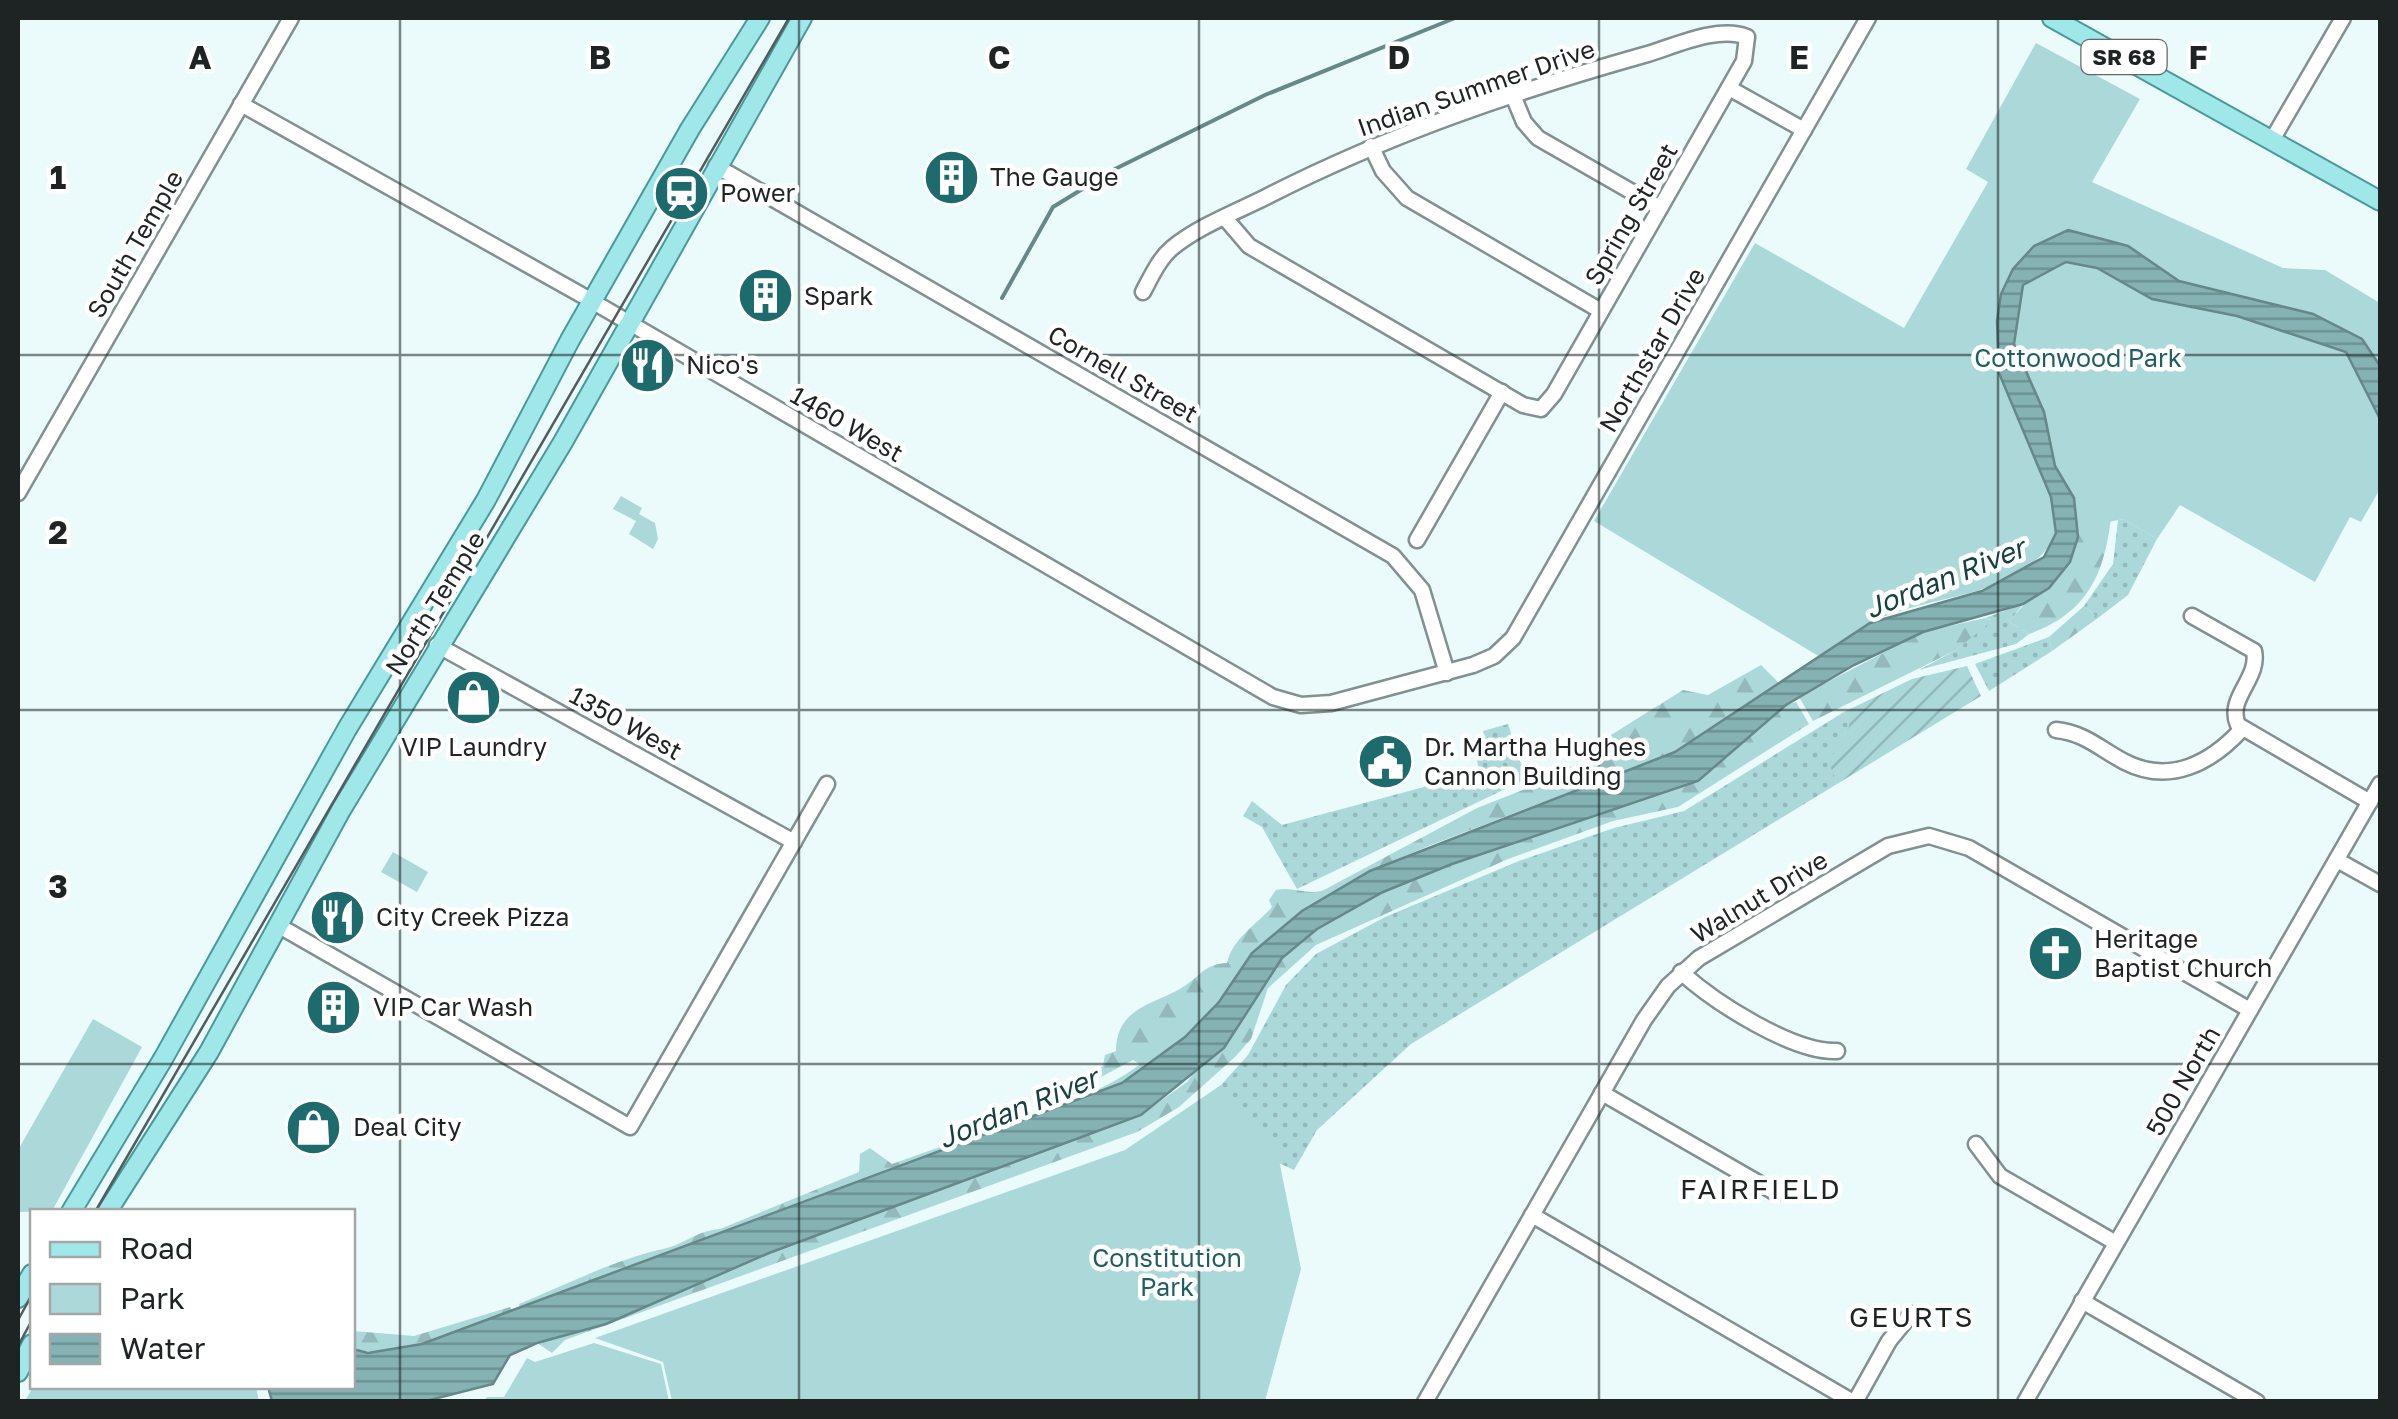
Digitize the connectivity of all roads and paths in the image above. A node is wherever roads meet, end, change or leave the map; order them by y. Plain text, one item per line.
1 (291, 18) edge
2 (760, 18) edge
3 (802, 18) edge
4 (1868, 18) edge
5 (2052, 18) edge
6 (2343, 18) edge
7 (1746, 37) joint
8 (1729, 88) junction
9 (1512, 94) junction
10 (240, 104) junction
11 (1804, 130) junction
12 (2272, 140) junction
13 (1371, 146) junction
14 (716, 166) junction
15 (2380, 201) edge
16 (1660, 208) junction
17 (1225, 218) junction
18 (1143, 292) dead end
19 (591, 302) junction
20 (1601, 311) junction
21 (631, 326) junction
22 (1502, 392) junction
23 (18, 493) edge
24 (1417, 540) dead end
25 (2192, 616) dead end
26 (437, 645) junction
27 (1447, 673) junction
28 (2242, 729) junction
29 (2056, 730) dead end
30 (827, 784) dead end
31 (2380, 784) edge
32 (2370, 802) junction
33 (794, 842) junction
34 (2337, 860) junction
35 (2380, 884) edge
36 (281, 927) junction
37 (1681, 972) junction
38 (2250, 1010) junction
39 (1837, 1051) dead end
40 (1602, 1093) junction
41 (1976, 1144) dead end
42 (1776, 1194) dead end
43 (73, 1209) edge
44 (109, 1209) edge
45 (1532, 1215) junction
46 (2116, 1243) junction
47 (2082, 1301) junction
48 (1911, 1314) dead end
49 (30, 1348) edge
50 (18, 1372) edge
51 (1425, 1402) edge
52 (1854, 1402) edge
53 (2024, 1402) edge
54 (2257, 1402) edge

1 - 10 street, South Temple
2 - 19 main road, North Temple
3 - 14 main road, North Temple
4 - 11 street, Northstar Drive
5 - 12 main road, SR 68
6 - 12 street
7 - 8 street, Spring Street
7 - 9 street, Indian Summer Drive
8 - 11 street
8 - 16 street, Spring Street
9 - 13 street, Indian Summer Drive
9 - 16 street
10 - 19 street, 1460 West
10 - 23 street, South Temple
11 - 27 street, Northstar Drive
12 - 15 main road, SR 68
13 - 17 street, Indian Summer Drive
13 - 20 street
14 - 21 main road, North Temple
14 - 27 street, Cornell Street
16 - 20 street, Spring Street
17 - 18 street, Indian Summer Drive
17 - 22 street
19 - 21 street, 1460 West
19 - 43 main road, North Temple
20 - 22 street, Spring Street
21 - 26 main road, North Temple
21 - 27 street, 1460 West
22 - 24 street
25 - 28 street
26 - 33 street, 1350 West
26 - 36 main road, North Temple
28 - 29 street
28 - 32 street
30 - 33 street
31 - 32 street, 500 North
32 - 34 street, 500 North
33 - 36 street
34 - 35 street
34 - 38 street, 500 North
36 - 44 main road, North Temple
37 - 38 street, Walnut Drive
37 - 39 street
37 - 40 street, Walnut Drive
38 - 46 street, 500 North
40 - 42 street
40 - 45 street, Walnut Drive
41 - 46 street
45 - 51 street, Walnut Drive
45 - 52 street
46 - 47 street, 500 North
47 - 53 street, 500 North
47 - 54 street
48 - 52 street
49 - 50 main road

